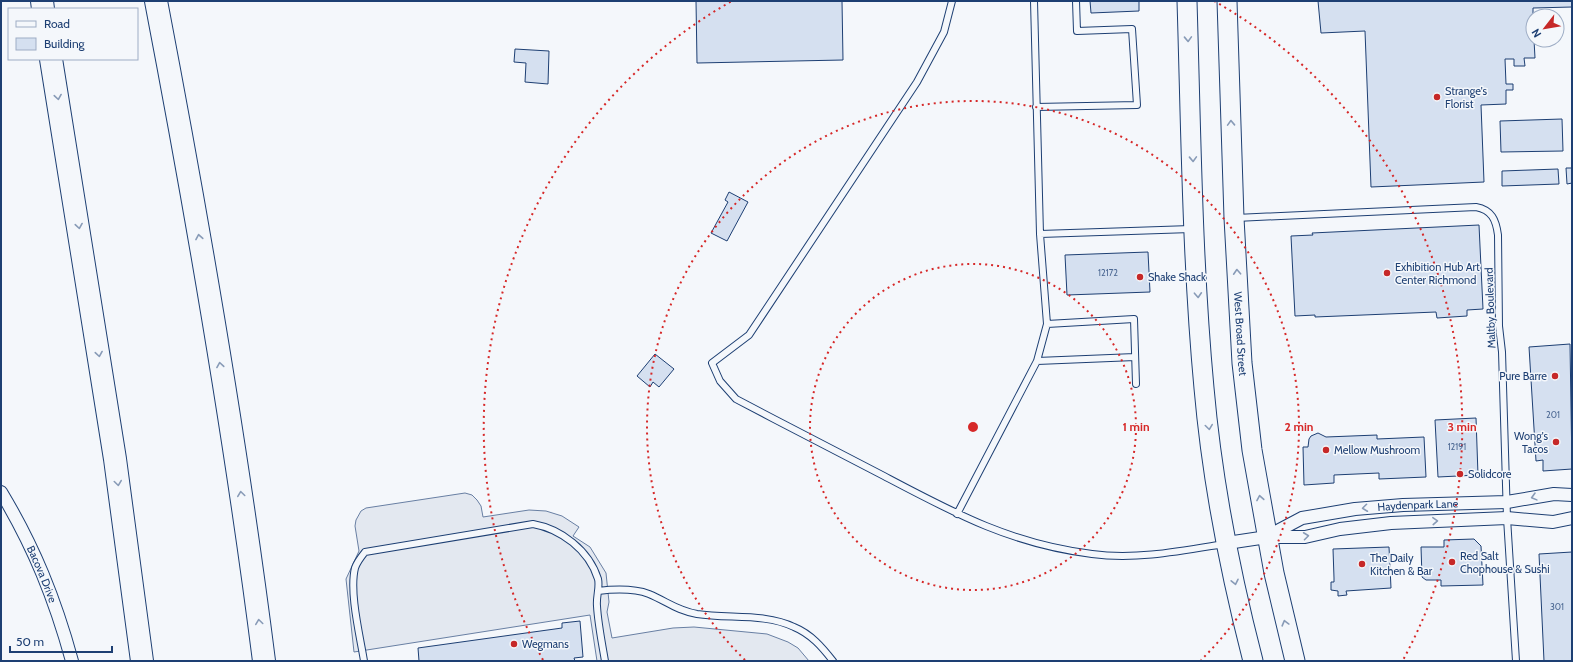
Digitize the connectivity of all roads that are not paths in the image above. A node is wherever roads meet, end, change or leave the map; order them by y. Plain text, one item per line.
1 (156, 1) edge
2 (952, 1) edge
3 (1034, 1) edge
4 (1076, 1) edge
5 (1187, 1) edge
6 (1227, 1) edge
7 (51, 60) edge
8 (1036, 107) junction
9 (1234, 218) junction
10 (1195, 229) junction
11 (1040, 234) junction
12 (1047, 324) junction
13 (1135, 357) junction
14 (1037, 361) junction
15 (1136, 384) dead end
16 (1, 492) edge
17 (1572, 495) edge
18 (1507, 502) junction
19 (957, 514) junction
20 (1507, 518) junction
21 (1572, 518) edge
22 (1267, 536) junction
23 (1227, 544) junction
24 (598, 591) junction
25 (72, 661) edge
26 (142, 661) edge
27 (264, 661) edge
28 (364, 661) edge
29 (605, 661) edge
30 (833, 661) edge
31 (1253, 661) edge
32 (1295, 661) edge
33 (1516, 661) edge

27 -> 1 highway
2 - 19 lane
3 - 8 lane
4 - 8 lane
5 -> 10 main road
9 -> 6 main road, West Broad Street
7 -> 26 highway
8 - 11 lane
9 - 18 lane, Maltby Boulevard
22 -> 9 main road, West Broad Street
10 - 11 lane
10 -> 23 main road
11 - 12 lane
12 - 13 lane
12 - 14 lane
13 - 14 lane
13 - 15 lane
14 - 19 lane
16 - 25 street, Bacova Drive
17 -> 18 street, Haydenpark Lane
18 - 20 lane, Maltby Boulevard
18 -> 22 street, Haydenpark Lane
19 - 23 lane
20 - 21 street, Haydenpark Lane
22 -> 20 street, Haydenpark Lane
20 - 33 lane, Maltby Boulevard
22 - 23 street, Haydenpark Lane
32 -> 22 main road, West Broad Street
23 -> 31 main road
24 - 28 lane
24 - 29 lane
24 - 30 lane

